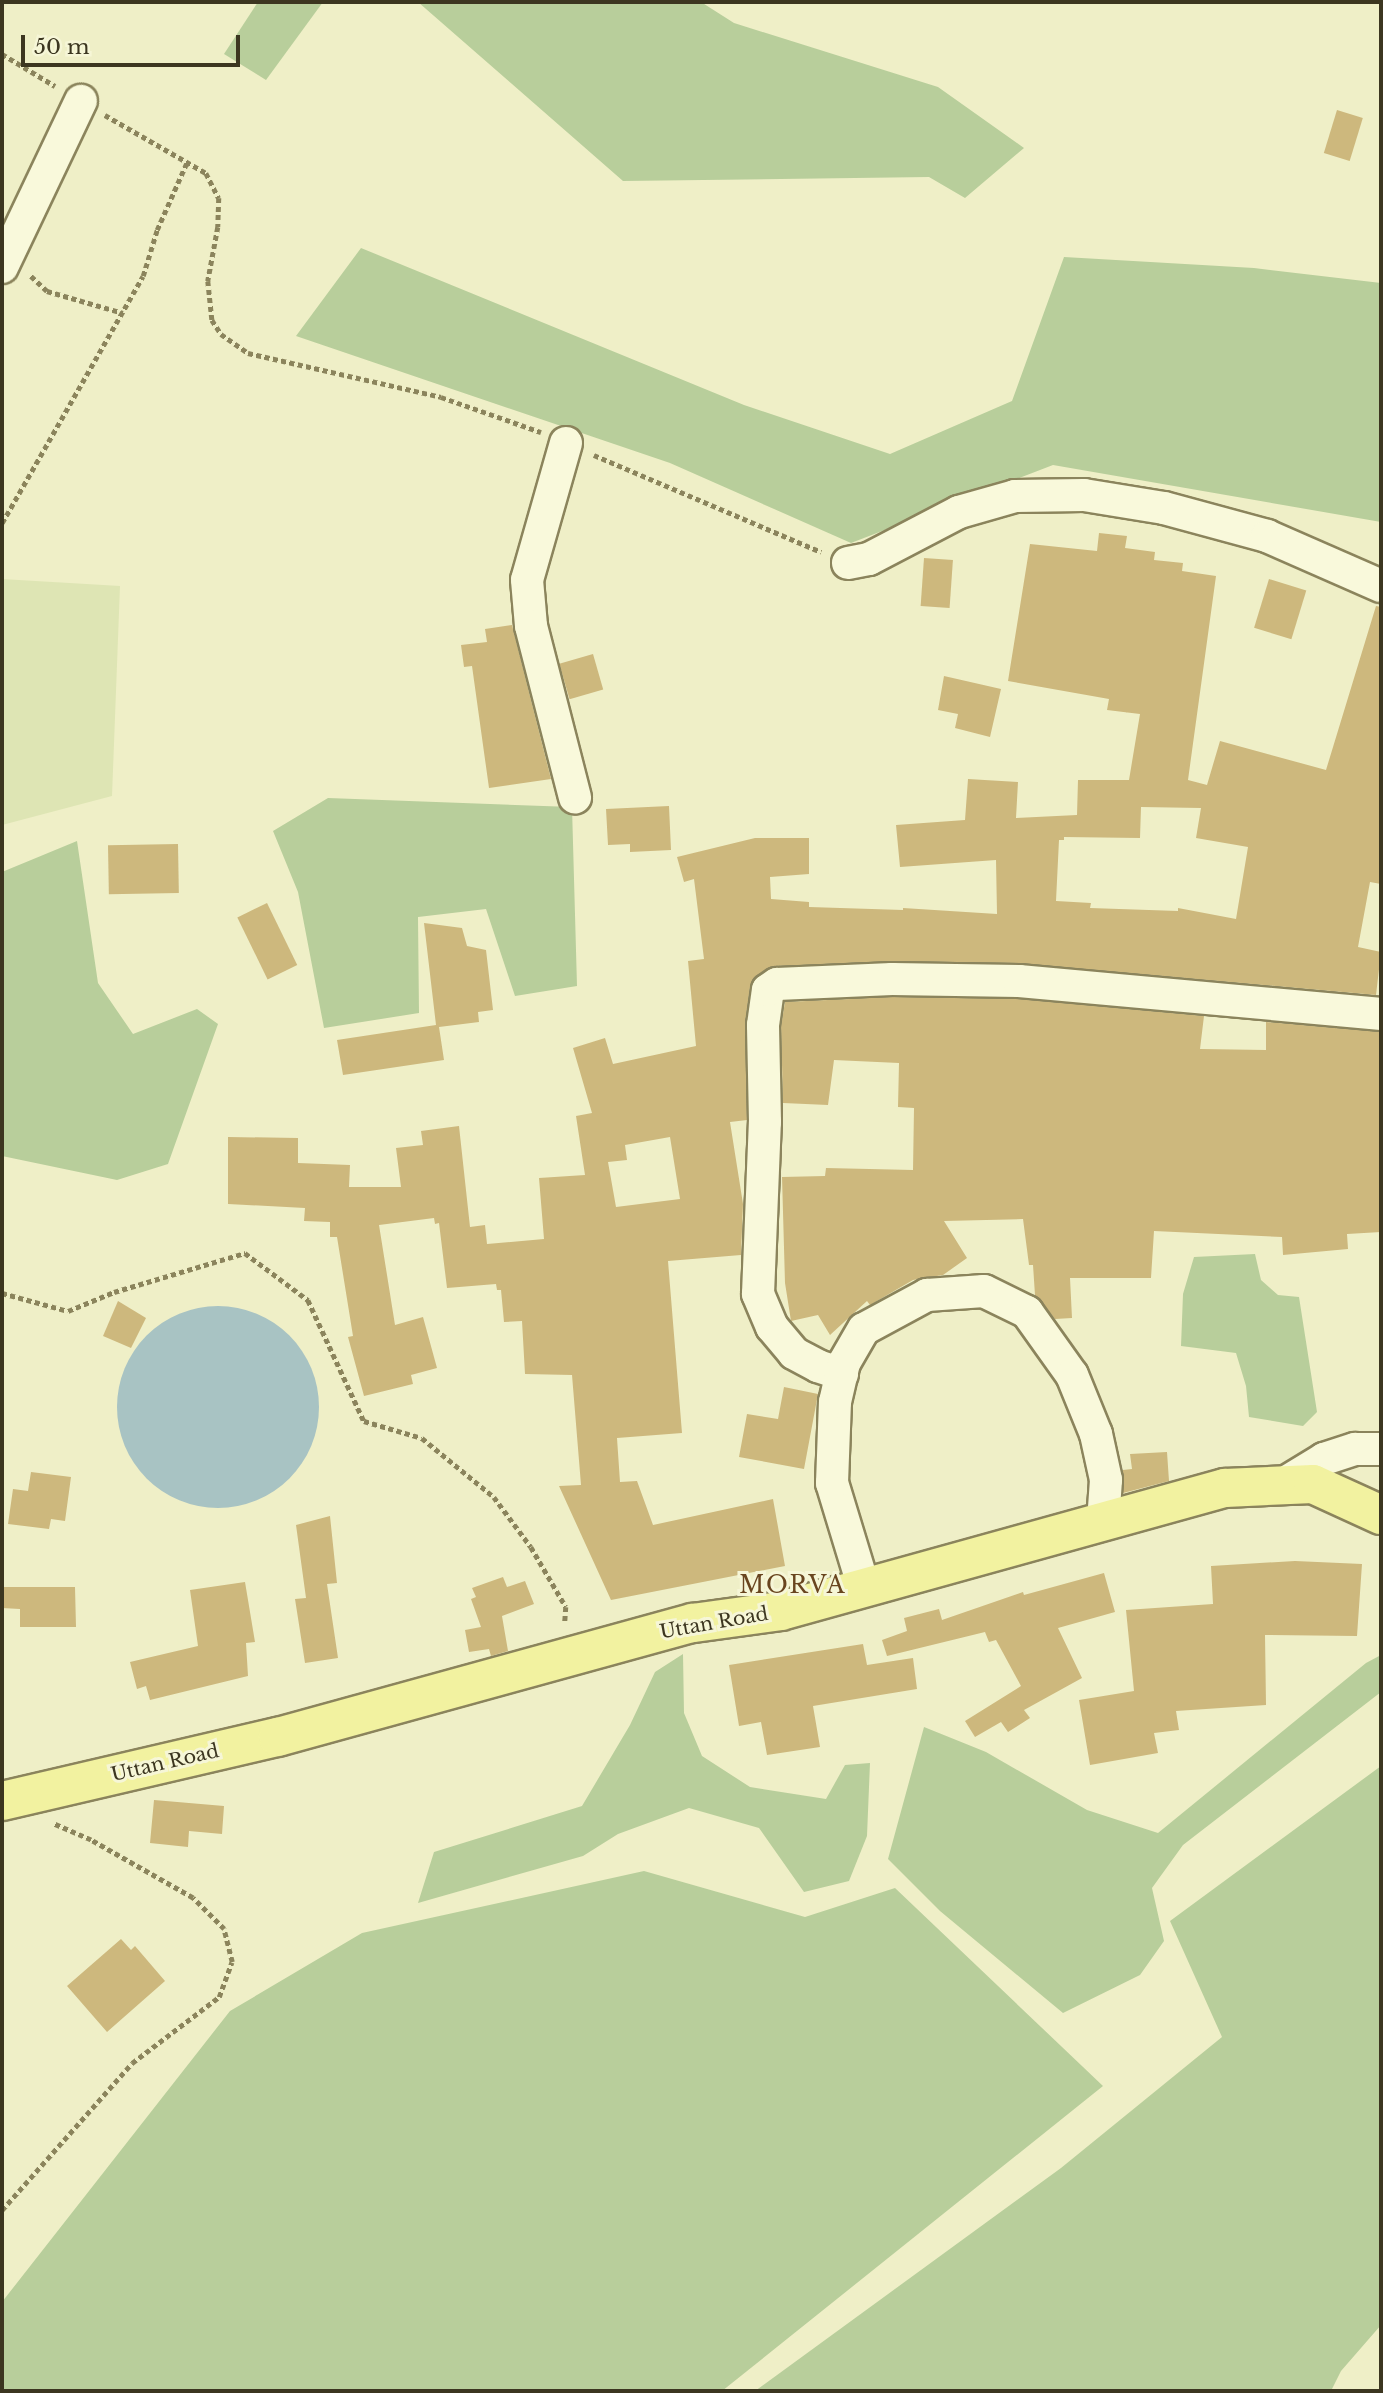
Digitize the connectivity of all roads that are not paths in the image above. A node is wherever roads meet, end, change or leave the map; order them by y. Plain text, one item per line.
1 (81, 101) road end
2 (4, 261) edge
3 (566, 443) road end
4 (848, 563) road end
5 (1381, 586) edge
6 (575, 797) dead end
7 (1381, 1014) edge
8 (842, 1374) junction
9 (1381, 1449) edge
10 (1280, 1486) junction
11 (1381, 1515) edge
12 (1103, 1522) junction
13 (864, 1588) junction
14 (2, 1801) edge

1 - 2 street
3 - 6 street
4 - 5 street
7 - 8 street
8 - 12 street
8 - 13 street
9 - 10 street
10 - 11 main road, Uttan Road
10 - 12 main road, Uttan Road
12 - 13 main road, Uttan Road
13 - 14 main road, Uttan Road

